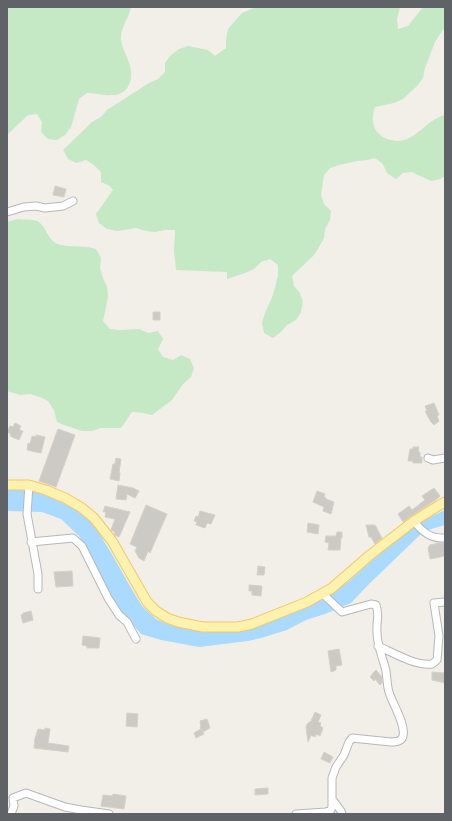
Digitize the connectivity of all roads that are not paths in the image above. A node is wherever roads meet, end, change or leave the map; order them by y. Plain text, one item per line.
1 (73, 201) dead end
2 (7, 212) edge
3 (428, 458) dead end
4 (445, 458) edge
5 (7, 485) edge
6 (28, 487) junction
7 (445, 502) edge
8 (415, 522) junction
9 (445, 538) edge
10 (31, 542) junction
11 (38, 589) dead end
12 (324, 595) junction
13 (445, 602) edge
14 (136, 639) dead end
15 (378, 646) junction
16 (10, 798) edge
17 (332, 799) junction
18 (11, 814) edge
19 (109, 814) edge
20 (296, 814) edge
21 (342, 814) edge

1 - 2 street
3 - 4 street
5 - 6 main road
6 - 10 street
6 - 12 main road
7 - 8 main road
8 - 9 street
8 - 12 main road
10 - 11 street
10 - 14 street
12 - 15 street
13 - 15 street
15 - 17 street
16 - 18 street
16 - 19 street
17 - 20 street
17 - 21 street

